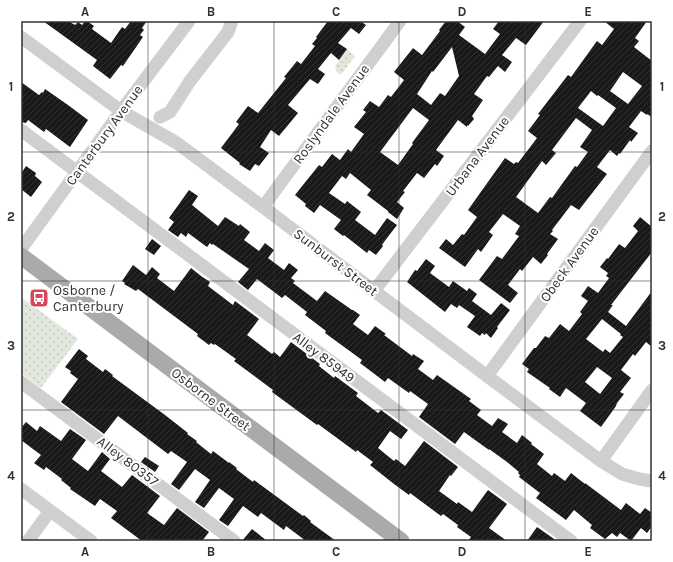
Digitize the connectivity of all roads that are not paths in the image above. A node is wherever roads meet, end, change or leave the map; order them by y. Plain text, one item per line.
1 (189, 21) edge
2 (232, 21) edge
3 (400, 21) edge
4 (580, 21) edge
5 (21, 36) edge
6 (121, 111) junction
7 (160, 117) dead end
8 (21, 130) edge
9 (652, 151) edge
10 (77, 172) junction
11 (263, 206) junction
12 (21, 249) edge
13 (21, 256) edge
14 (374, 291) junction
15 (487, 376) junction
16 (21, 382) edge
17 (652, 390) edge
18 (601, 460) junction
19 (652, 481) edge
20 (21, 489) edge
21 (50, 511) junction
22 (28, 541) edge
23 (91, 541) edge
24 (234, 541) edge
25 (401, 541) edge
26 (571, 541) edge

1 - 6 street, Canterbury Avenue
2 - 7 street
3 - 11 street, Roslyndale Avenue
4 - 14 street, Urbana Avenue
5 - 6 street, Sunburst Street
6 - 10 street, Canterbury Avenue
6 - 11 street, Sunburst Street
8 - 10 street, Alley 85949
9 - 15 street, Obeck Avenue
10 - 12 street, Canterbury Avenue
10 - 26 street, Alley 85949
11 - 14 street, Sunburst Street
13 - 25 main road, Osborne Street
14 - 15 street, Sunburst Street
15 - 18 street, Sunburst Street
16 - 24 street, Alley 80357
17 - 18 street
18 - 19 street, Sunburst Street
20 - 21 street
21 - 22 street
21 - 23 street

